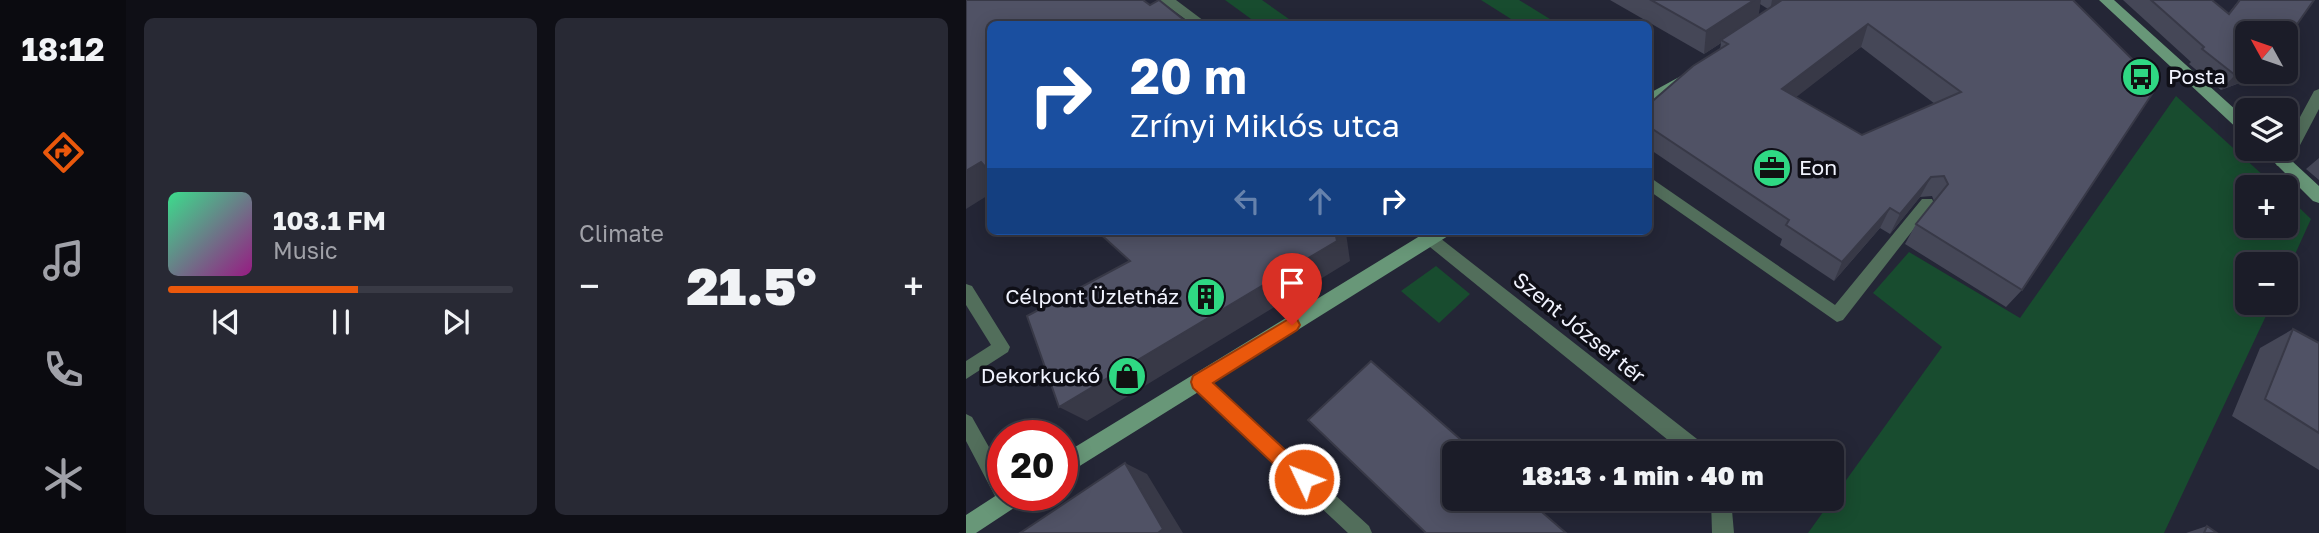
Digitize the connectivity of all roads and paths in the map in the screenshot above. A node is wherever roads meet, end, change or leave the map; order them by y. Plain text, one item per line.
1 (1166, 0) edge
2 (2106, 0) edge
3 (1197, 21) edge
4 (1696, 71) edge
5 (2319, 95) edge
6 (1652, 99) edge
7 (2235, 118) edge
8 (2283, 162) joint
9 (1652, 185) edge
10 (2319, 196) edge
11 (1927, 203) edge
12 (1436, 235) edge
13 (966, 291) edge
14 (966, 371) edge
15 (1199, 382) junction
16 (966, 423) edge
17 (1685, 441) edge
18 (1078, 457) edge
19 (987, 460) edge
20 (988, 511) edge
21 (1722, 511) edge
22 (966, 527) edge
23 (1362, 533) edge
24 (1723, 533) edge

1 - 3 street
2 - 7 main road
4 - 6 main road
5 - 8 street
8 - 10 main road
9 - 11 lane
12 - 15 main road
12 - 17 street, Szent József tér
13 - 14 lane
15 - 18 main road
15 - 23 lane
16 - 19 lane
20 - 22 main road
21 - 24 street

